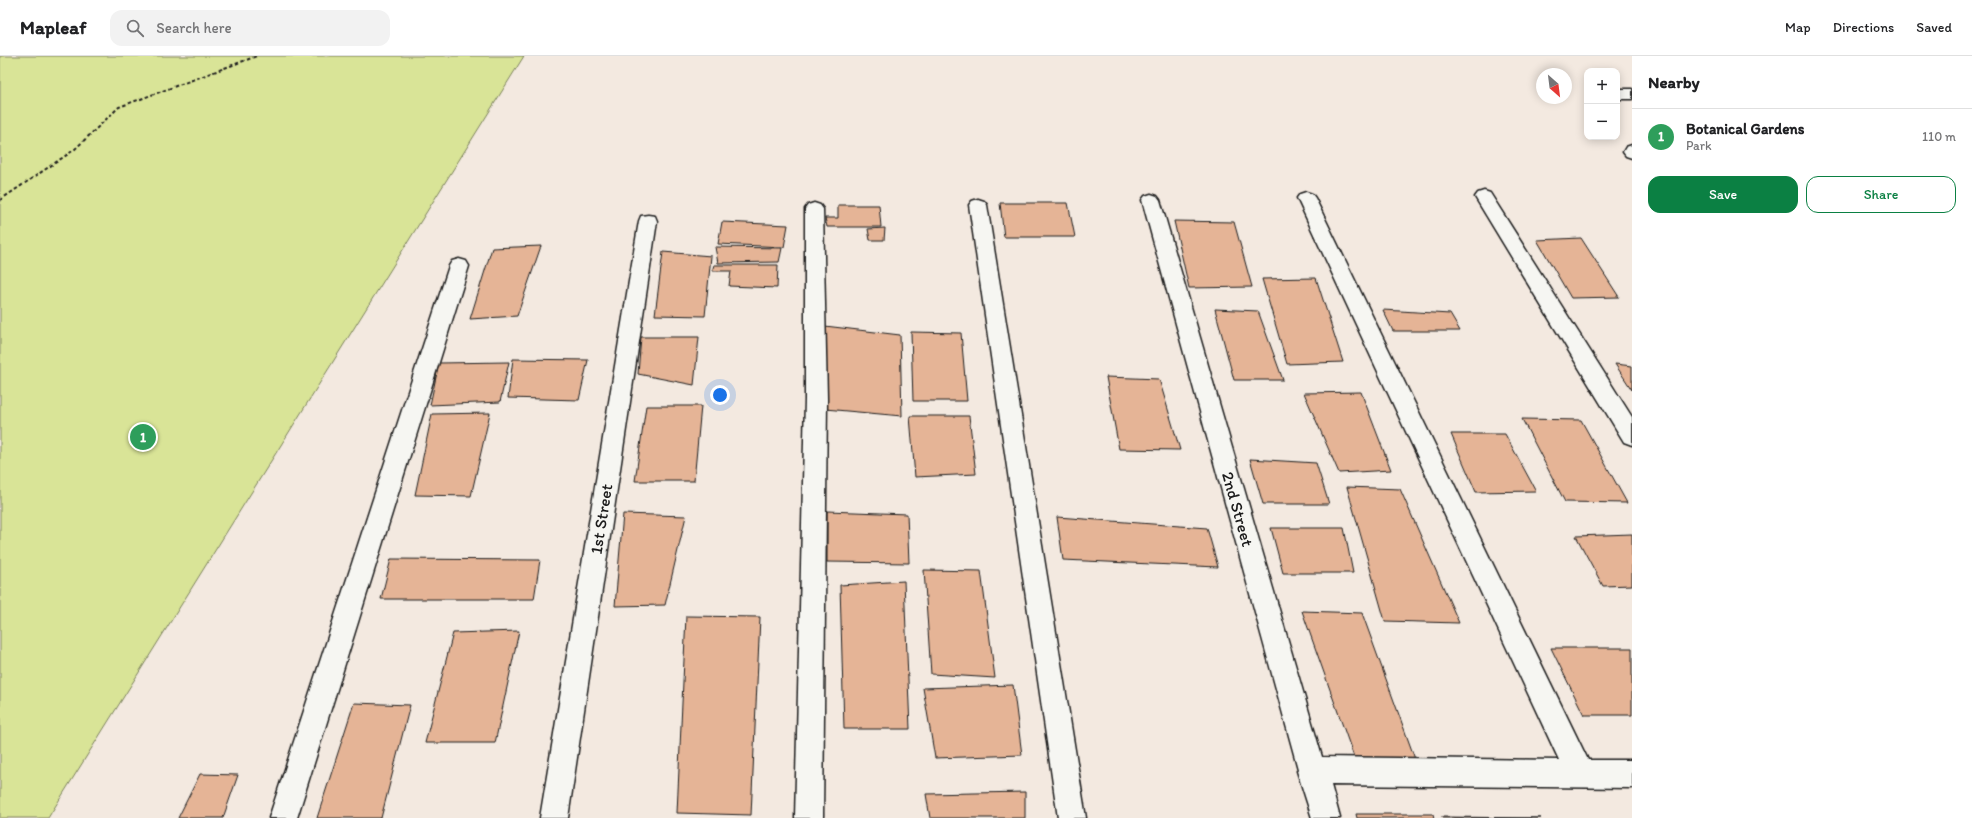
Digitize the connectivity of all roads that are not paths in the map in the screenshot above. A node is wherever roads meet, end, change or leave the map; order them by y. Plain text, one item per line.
1 (1620, 94) edge
2 (1632, 94) edge
3 (1484, 197) dead end
4 (1306, 198) dead end
5 (1151, 200) dead end
6 (978, 205) dead end
7 (814, 209) dead end
8 (648, 220) dead end
9 (459, 266) dead end
10 (1632, 436) edge
11 (1311, 771) junction
12 (1580, 774) junction
13 (1632, 774) edge
14 (283, 818) edge
15 (554, 818) edge
16 (809, 818) edge
17 (1072, 818) edge
18 (1326, 818) edge

1 - 2 street
3 - 10 street
4 - 12 street
5 - 11 street, 2nd Street
6 - 17 street
7 - 16 street
8 - 15 street, 1st Street
9 - 14 street
11 - 12 street
11 - 18 street, 2nd Street
12 - 13 street

